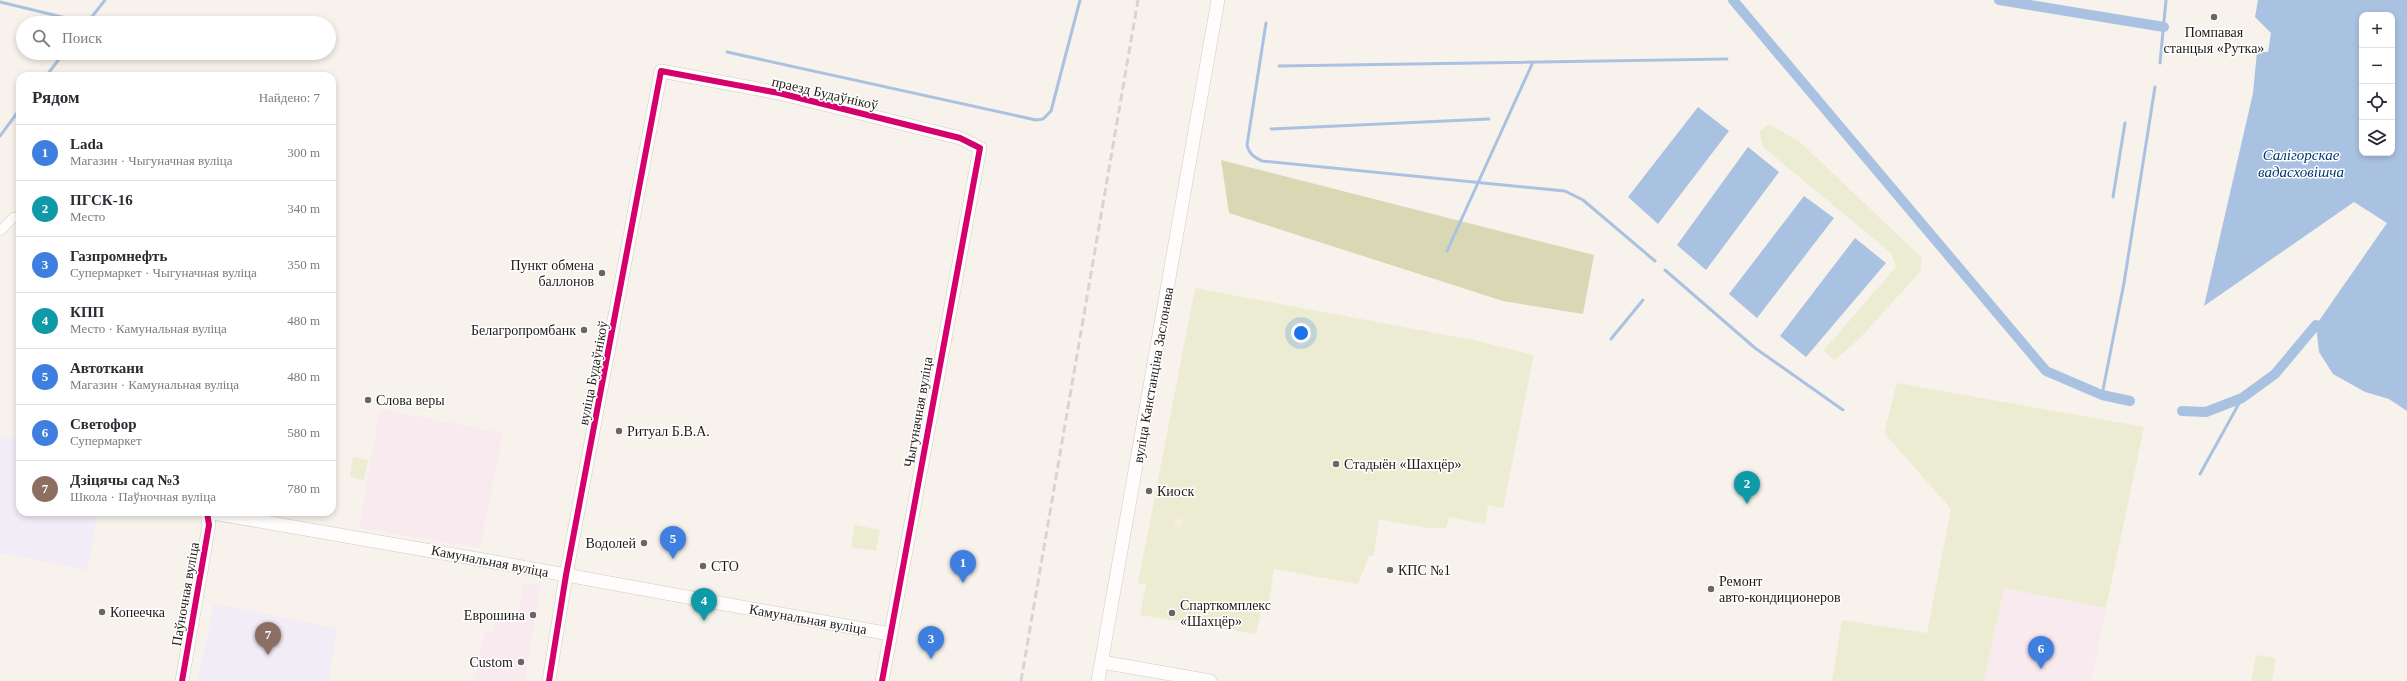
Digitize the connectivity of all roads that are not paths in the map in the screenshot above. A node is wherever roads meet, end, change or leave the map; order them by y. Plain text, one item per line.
1 (1218, 0) edge
2 (661, 71) joint
3 (980, 148) joint
4 (14, 217) dead end
5 (0, 231) edge
6 (208, 516) edge
7 (230, 516) edge
8 (566, 575) junction
9 (890, 634) junction
10 (1102, 662) junction
11 (182, 681) edge
12 (550, 681) edge
13 (882, 681) edge
14 (1098, 681) edge
15 (1210, 681) edge

1 - 10 street, вуліца Канстанціна Заслонава
2 - 3 street, праезд Будаўнікоў
2 - 8 street, вуліца Будаўнікоў
3 - 9 street, Чыгуначная вуліца
4 - 5 street
6 - 11 street, Паўночная вуліца
7 - 8 street, Камунальная вуліца
8 - 9 street, Камунальная вуліца
8 - 12 street, вуліца Будаўнікоў
9 - 13 street, Чыгуначная вуліца
10 - 14 street, вуліца Канстанціна Заслонава
10 - 15 street

